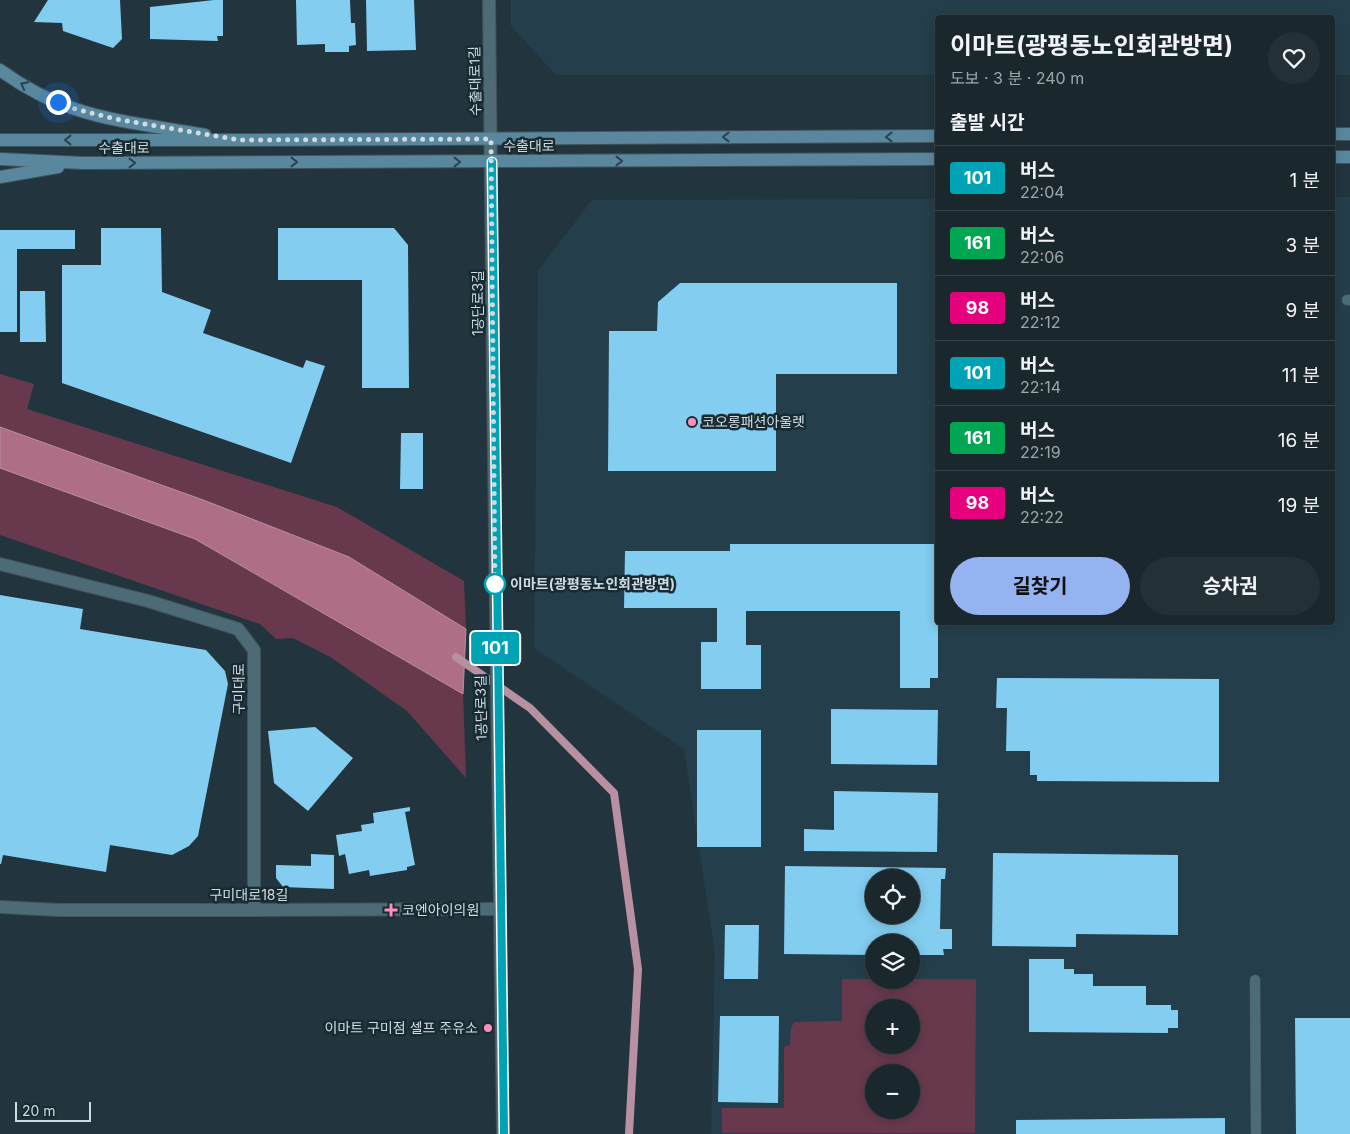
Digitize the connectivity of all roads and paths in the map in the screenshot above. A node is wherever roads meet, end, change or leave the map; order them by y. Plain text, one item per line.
1 (490, 0) edge
2 (0, 70) edge
3 (1335, 134) edge
4 (1350, 134) edge
5 (935, 136) edge
6 (491, 139) junction
7 (0, 140) edge
8 (239, 140) junction
9 (1335, 157) edge
10 (1350, 157) edge
11 (0, 159) edge
12 (935, 159) edge
13 (492, 162) junction
14 (83, 163) junction
15 (0, 177) edge
16 (0, 564) edge
17 (0, 907) edge
18 (499, 909) junction
19 (254, 910) junction
20 (1255, 980) dead end
21 (504, 1134) edge
22 (1256, 1134) edge

1 - 6 street, 수출대로1길
8 -> 2 main road
3 - 4 main road
5 -> 6 main road, 수출대로
6 - 8 main road, 수출대로
6 - 13 street, 수출대로1길
8 -> 7 main road, 수출대로
9 - 10 main road
11 - 14 main road, 수출대로
13 -> 12 main road, 수출대로
14 -> 13 main road, 수출대로
13 - 18 street, 1공단로3길
14 - 15 main road
16 - 19 street, 구미대로
17 - 19 street, 구미대로18길
18 - 19 street, 구미대로18길
18 - 21 street, 1공단로3길
20 - 22 lane

